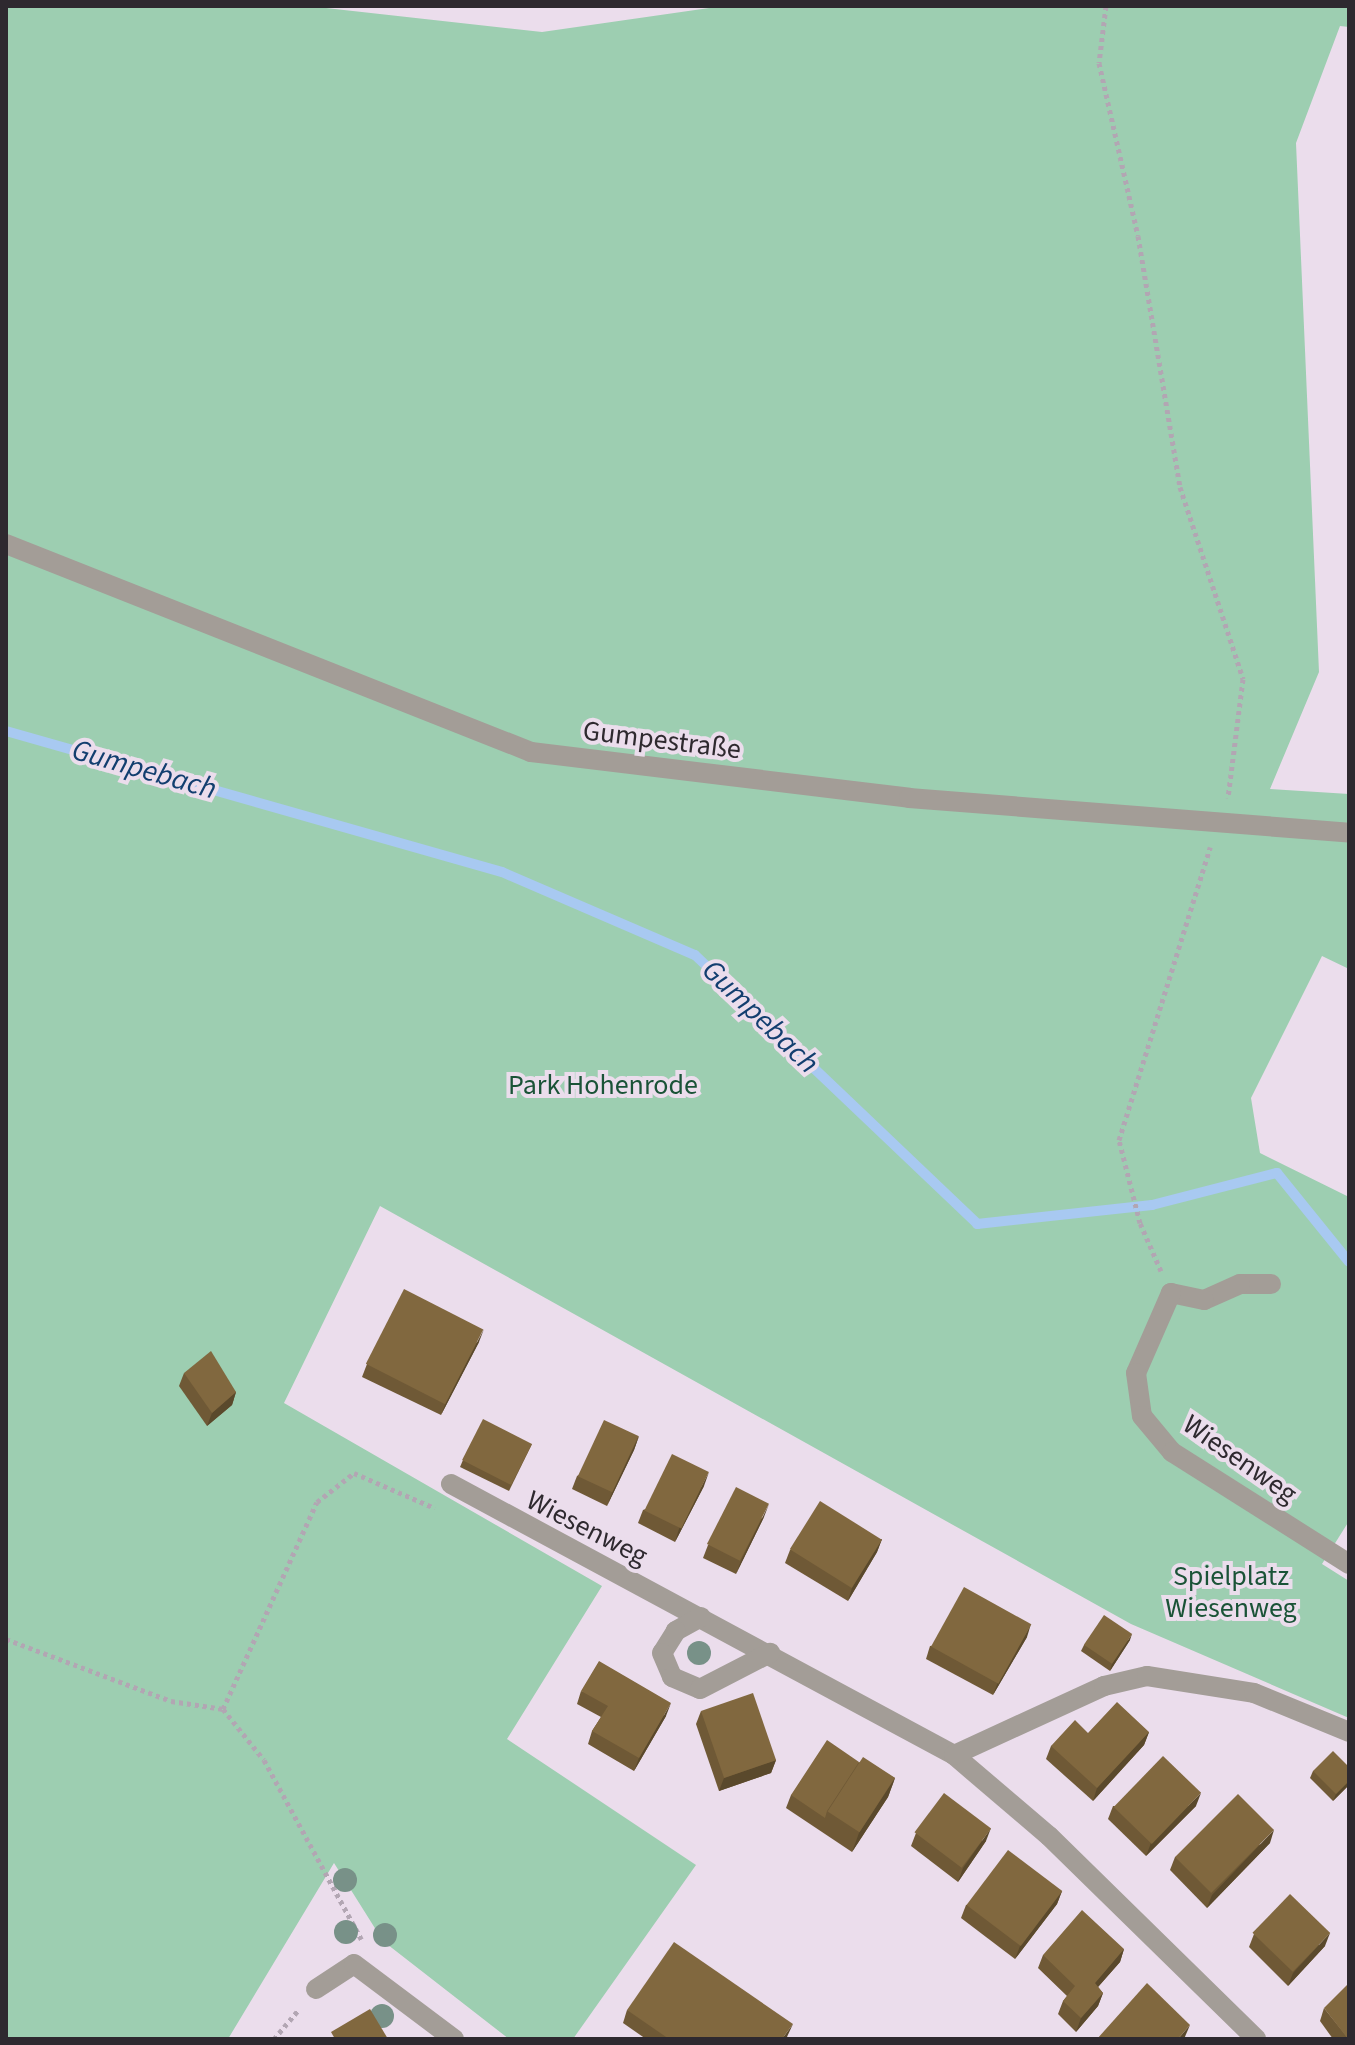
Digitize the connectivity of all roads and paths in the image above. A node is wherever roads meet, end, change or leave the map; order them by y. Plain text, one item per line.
1 (1106, 6) edge
2 (6, 544) edge
3 (1223, 827) junction
4 (1349, 833) edge
5 (1149, 1242) dead end
6 (1271, 1284) dead end
7 (451, 1484) dead end
8 (441, 1510) dead end
9 (1349, 1564) edge
10 (701, 1617) junction
11 (6, 1639) edge
12 (770, 1653) junction
13 (223, 1709) junction
14 (1349, 1732) edge
15 (954, 1755) junction
16 (354, 1964) junction
17 (316, 1989) joint
18 (274, 2039) edge
19 (454, 2039) edge
20 (1256, 2039) edge

1 - 3 path
2 - 3 street, Gumpestraße
3 - 4 street, Gumpestraße
3 - 5 path
6 - 9 street, Wiesenweg
7 - 10 street, Wiesenweg
8 - 13 path
10 - 12 street, Wiesenweg
10 - 12 street
11 - 13 path
12 - 15 street, Wiesenweg
13 - 16 path
14 - 15 street
15 - 20 street, Wiesenweg
16 - 17 street
16 - 19 street
17 - 18 path

